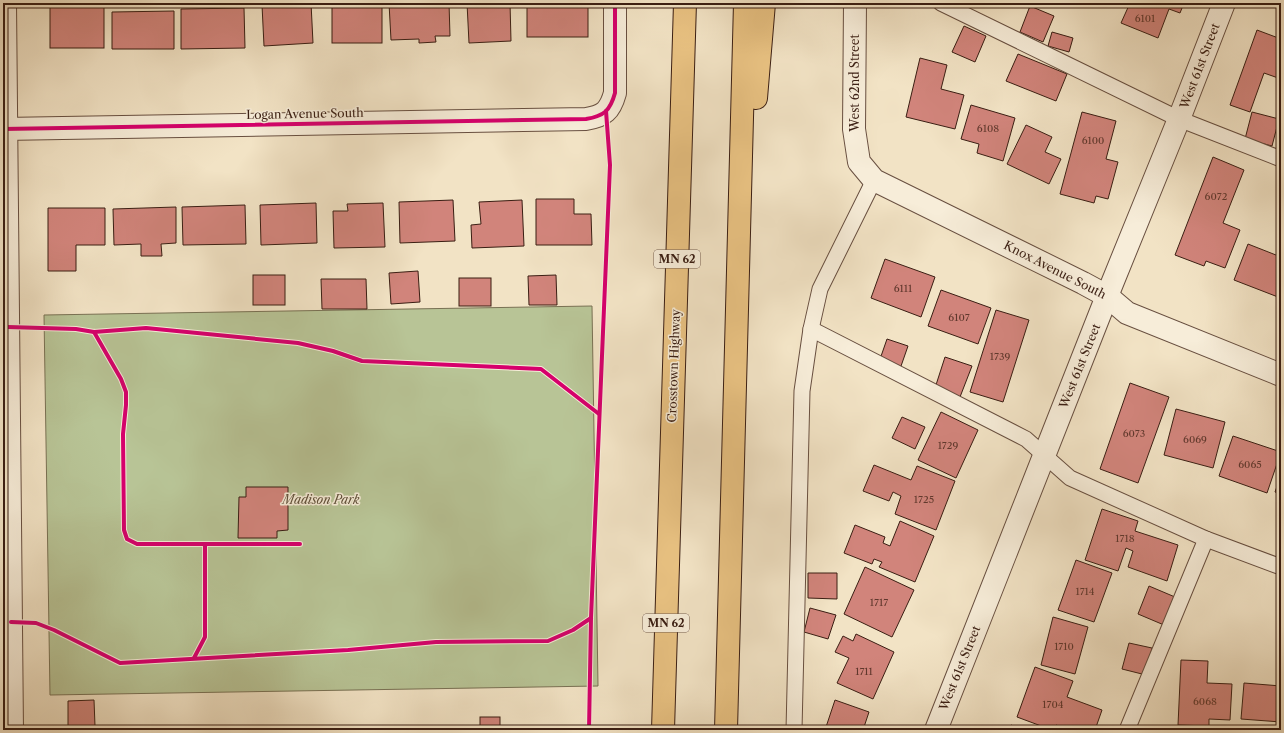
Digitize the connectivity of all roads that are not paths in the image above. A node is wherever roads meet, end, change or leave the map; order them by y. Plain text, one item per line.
1 (5, 3) edge
2 (615, 3) edge
3 (685, 3) edge
4 (745, 3) edge
5 (764, 3) edge
6 (855, 3) edge
7 (941, 3) edge
8 (1224, 3) edge
9 (1179, 119) junction
10 (5, 129) edge
11 (1281, 159) edge
12 (859, 162) joint
13 (874, 180) junction
14 (1107, 296) junction
15 (738, 300) junction
16 (5, 315) edge
17 (811, 329) junction
18 (1281, 375) edge
19 (1044, 456) junction
20 (6, 506) edge
21 (1206, 539) junction
22 (1281, 567) edge
23 (12, 730) edge
24 (663, 730) edge
25 (726, 730) edge
26 (794, 730) edge
27 (936, 730) edge
28 (1127, 730) edge

1 - 10 street
2 - 10 street, Logan Avenue South
3 - 24 highway, Crosstown Highway / MN 62
4 - 15 highway
5 - 15 highway
6 - 12 street, West 62nd Street
7 - 9 lane
8 - 9 street, West 61st Street
9 - 11 lane
9 - 14 street, West 61st Street
10 - 16 street
12 - 13 street, Knox Avenue South
13 - 14 street, Knox Avenue South
13 - 17 lane
14 - 18 street, Knox Avenue South
14 - 19 street, West 61st Street
15 - 25 highway
16 - 20 street
17 - 19 lane
17 - 26 lane
19 - 21 lane
19 - 27 street, West 61st Street
20 - 23 street
21 - 22 lane
21 - 28 lane

